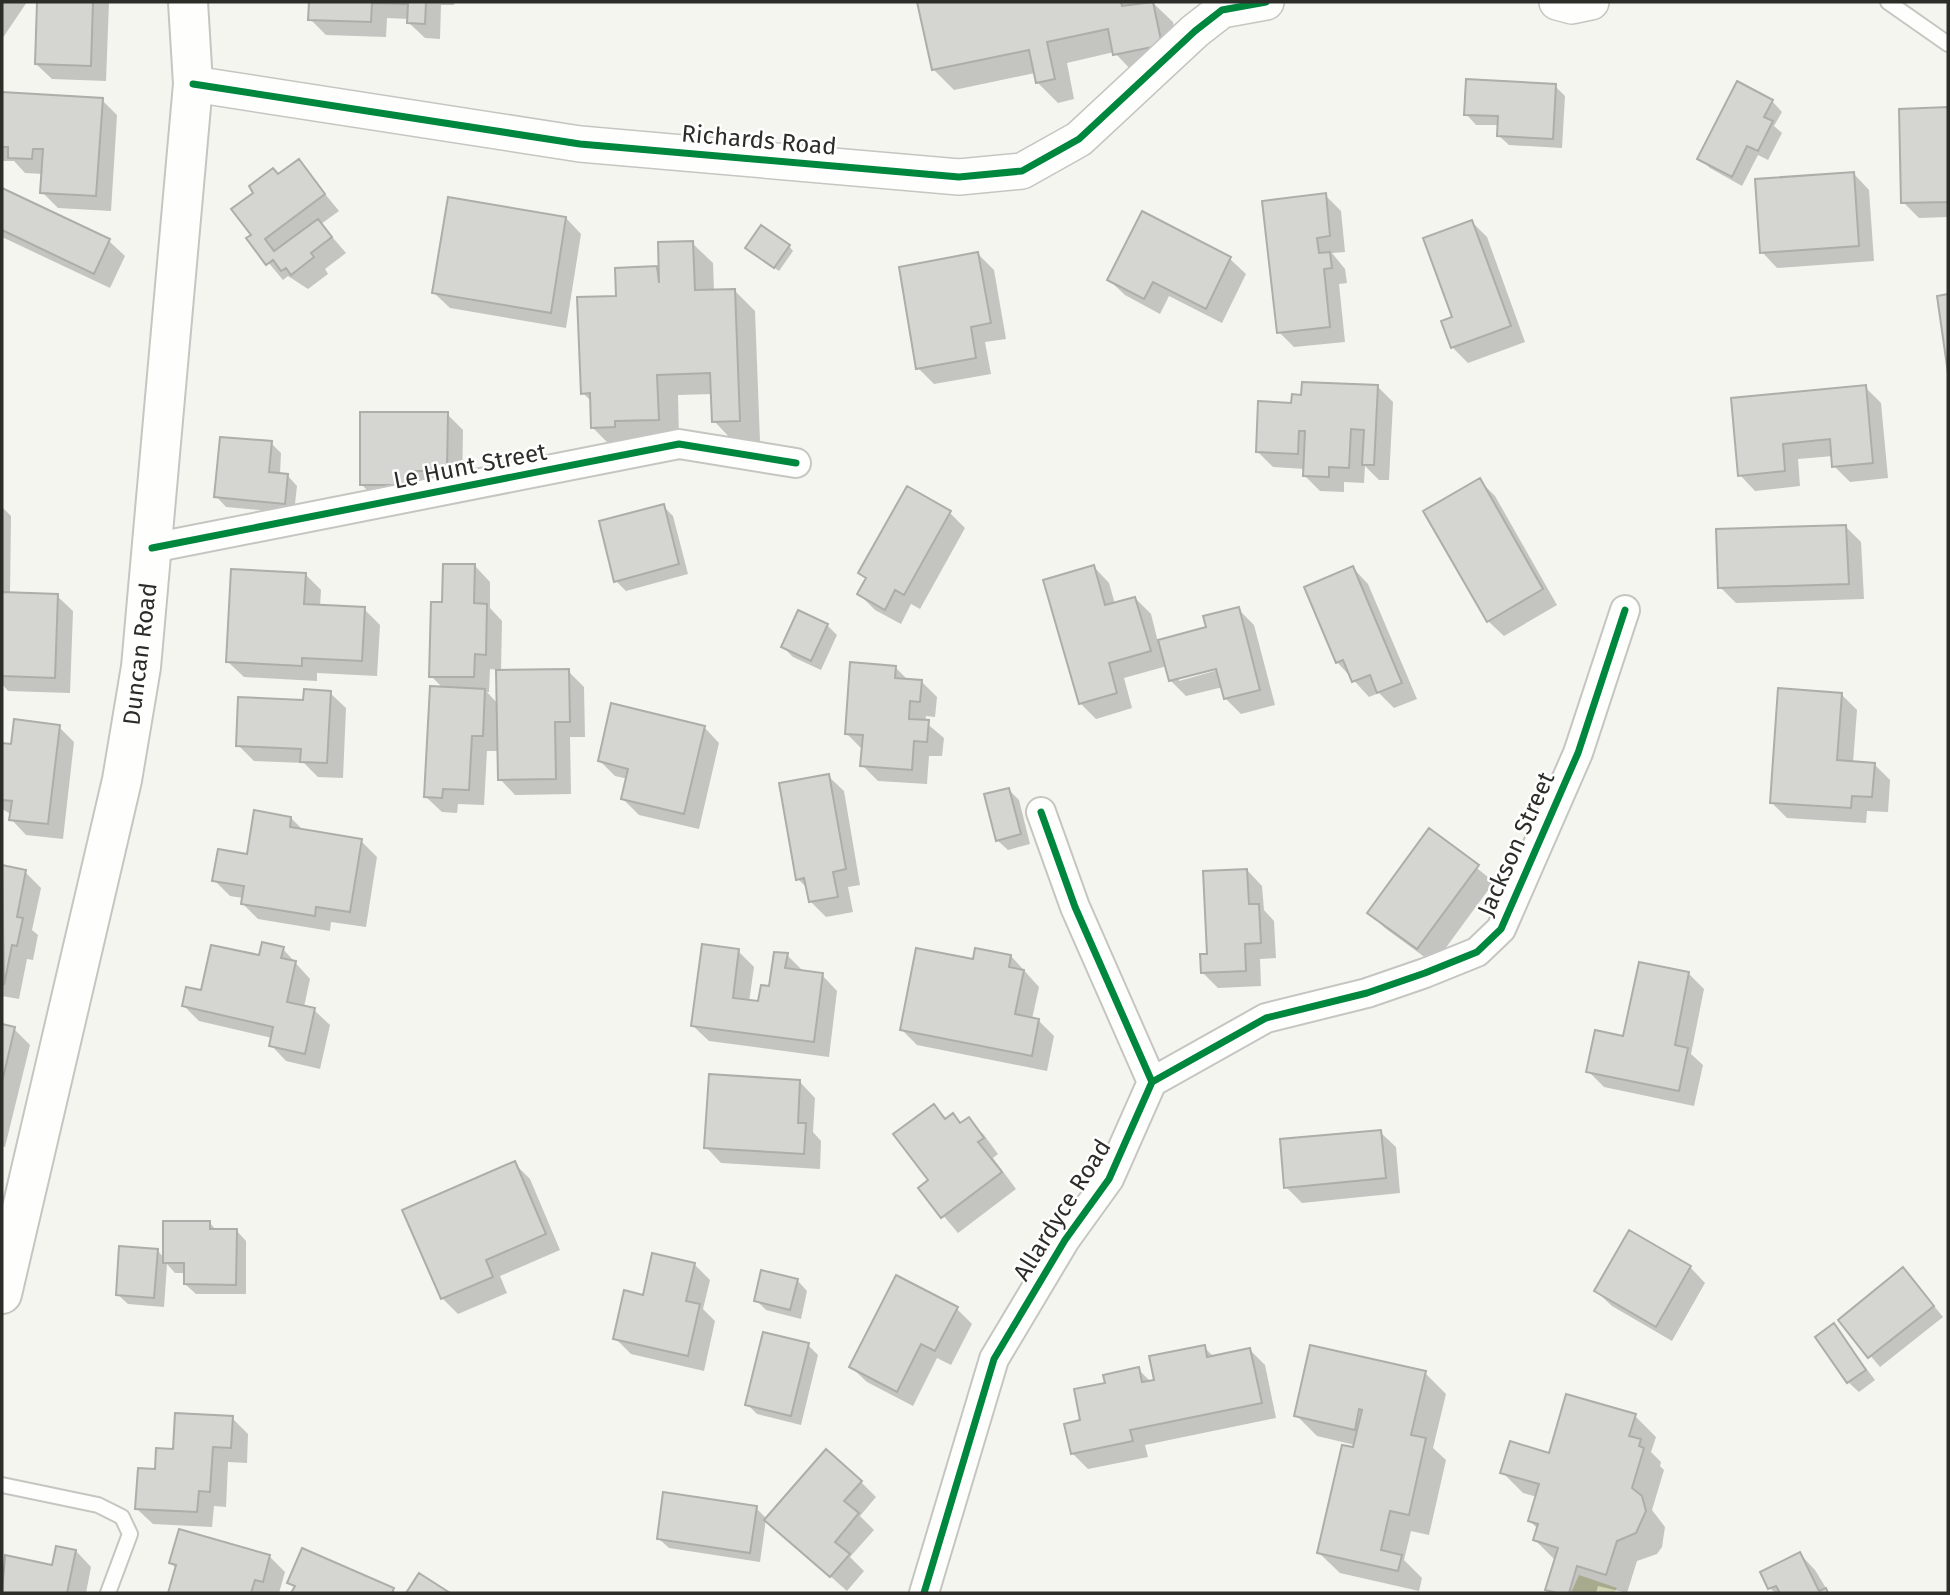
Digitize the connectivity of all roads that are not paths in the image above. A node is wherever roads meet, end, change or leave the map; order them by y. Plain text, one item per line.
1 (188, 2) edge
2 (1266, 2) edge
3 (1556, 2) edge
4 (1591, 2) edge
5 (1888, 2) edge
6 (1948, 44) edge
7 (194, 84) junction
8 (796, 463) dead end
9 (152, 548) junction
10 (1625, 610) dead end
11 (1041, 812) dead end
12 (1152, 1082) junction
13 (2, 1294) edge
14 (2, 1485) edge
15 (108, 1593) edge
16 (924, 1593) edge

1 - 7 main road, Duncan Road
2 - 7 street, Richards Road
3 - 4 street
5 - 6 lane
7 - 9 main road, Duncan Road
8 - 9 street, Le Hunt Street
9 - 13 main road, Duncan Road
10 - 12 street, Jackson Street
11 - 12 street
12 - 16 street, Allardyce Road
14 - 15 lane

